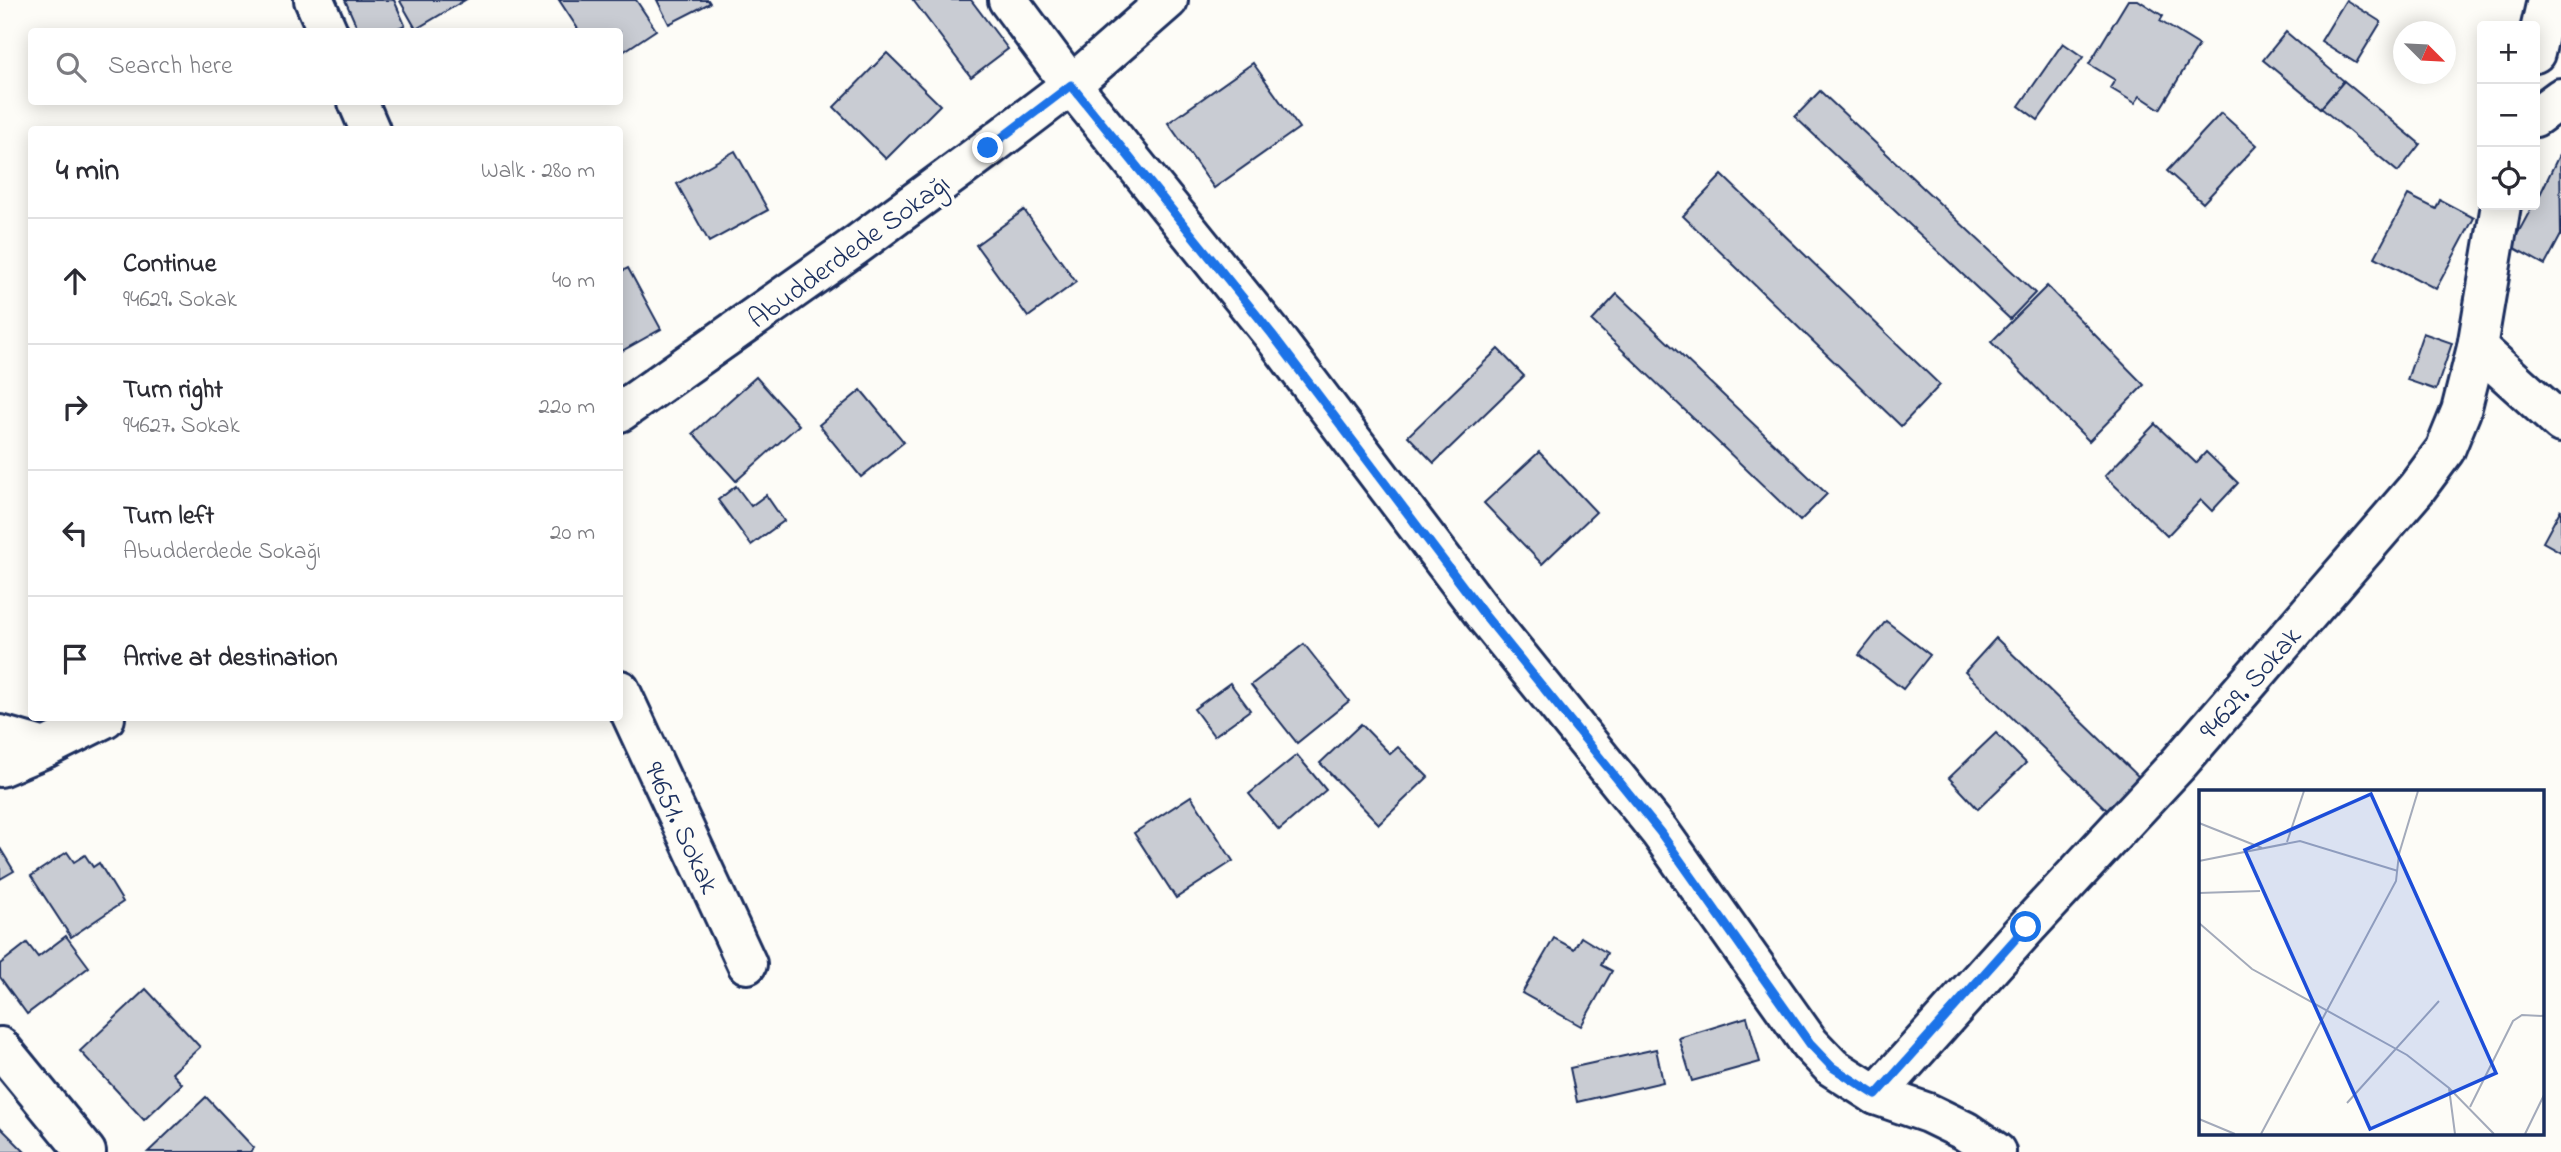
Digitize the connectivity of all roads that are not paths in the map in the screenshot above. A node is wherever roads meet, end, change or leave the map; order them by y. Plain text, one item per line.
1 (314, 0) edge
2 (1008, 0) edge
3 (1168, 0) edge
4 (2547, 0) edge
5 (326, 28) edge
6 (2540, 31) edge
7 (1071, 85) junction
8 (2561, 98) edge
9 (359, 105) edge
10 (2540, 113) edge
11 (368, 126) edge
12 (2500, 210) edge
13 (2477, 347) junction
14 (623, 410) edge
15 (2561, 423) edge
16 (623, 696) edge
17 (99, 721) edge
18 (0, 735) edge
19 (45, 748) junction
20 (0, 767) edge
21 (747, 964) dead end
22 (0, 1047) edge
23 (1876, 1095) junction
24 (86, 1152) edge
25 (1996, 1152) edge

1 - 5 street
2 - 7 street
3 - 7 street, Abudderdede Sokağı
4 - 6 street
7 - 14 street, Abudderdede Sokağı
7 - 23 street
8 - 10 street
9 - 11 street
12 - 13 street, 94629. Sokak
13 - 15 street
13 - 23 street, 94629. Sokak
16 - 21 street, 94651. Sokak
17 - 19 street
18 - 19 street
19 - 20 street
22 - 24 street
23 - 25 street

